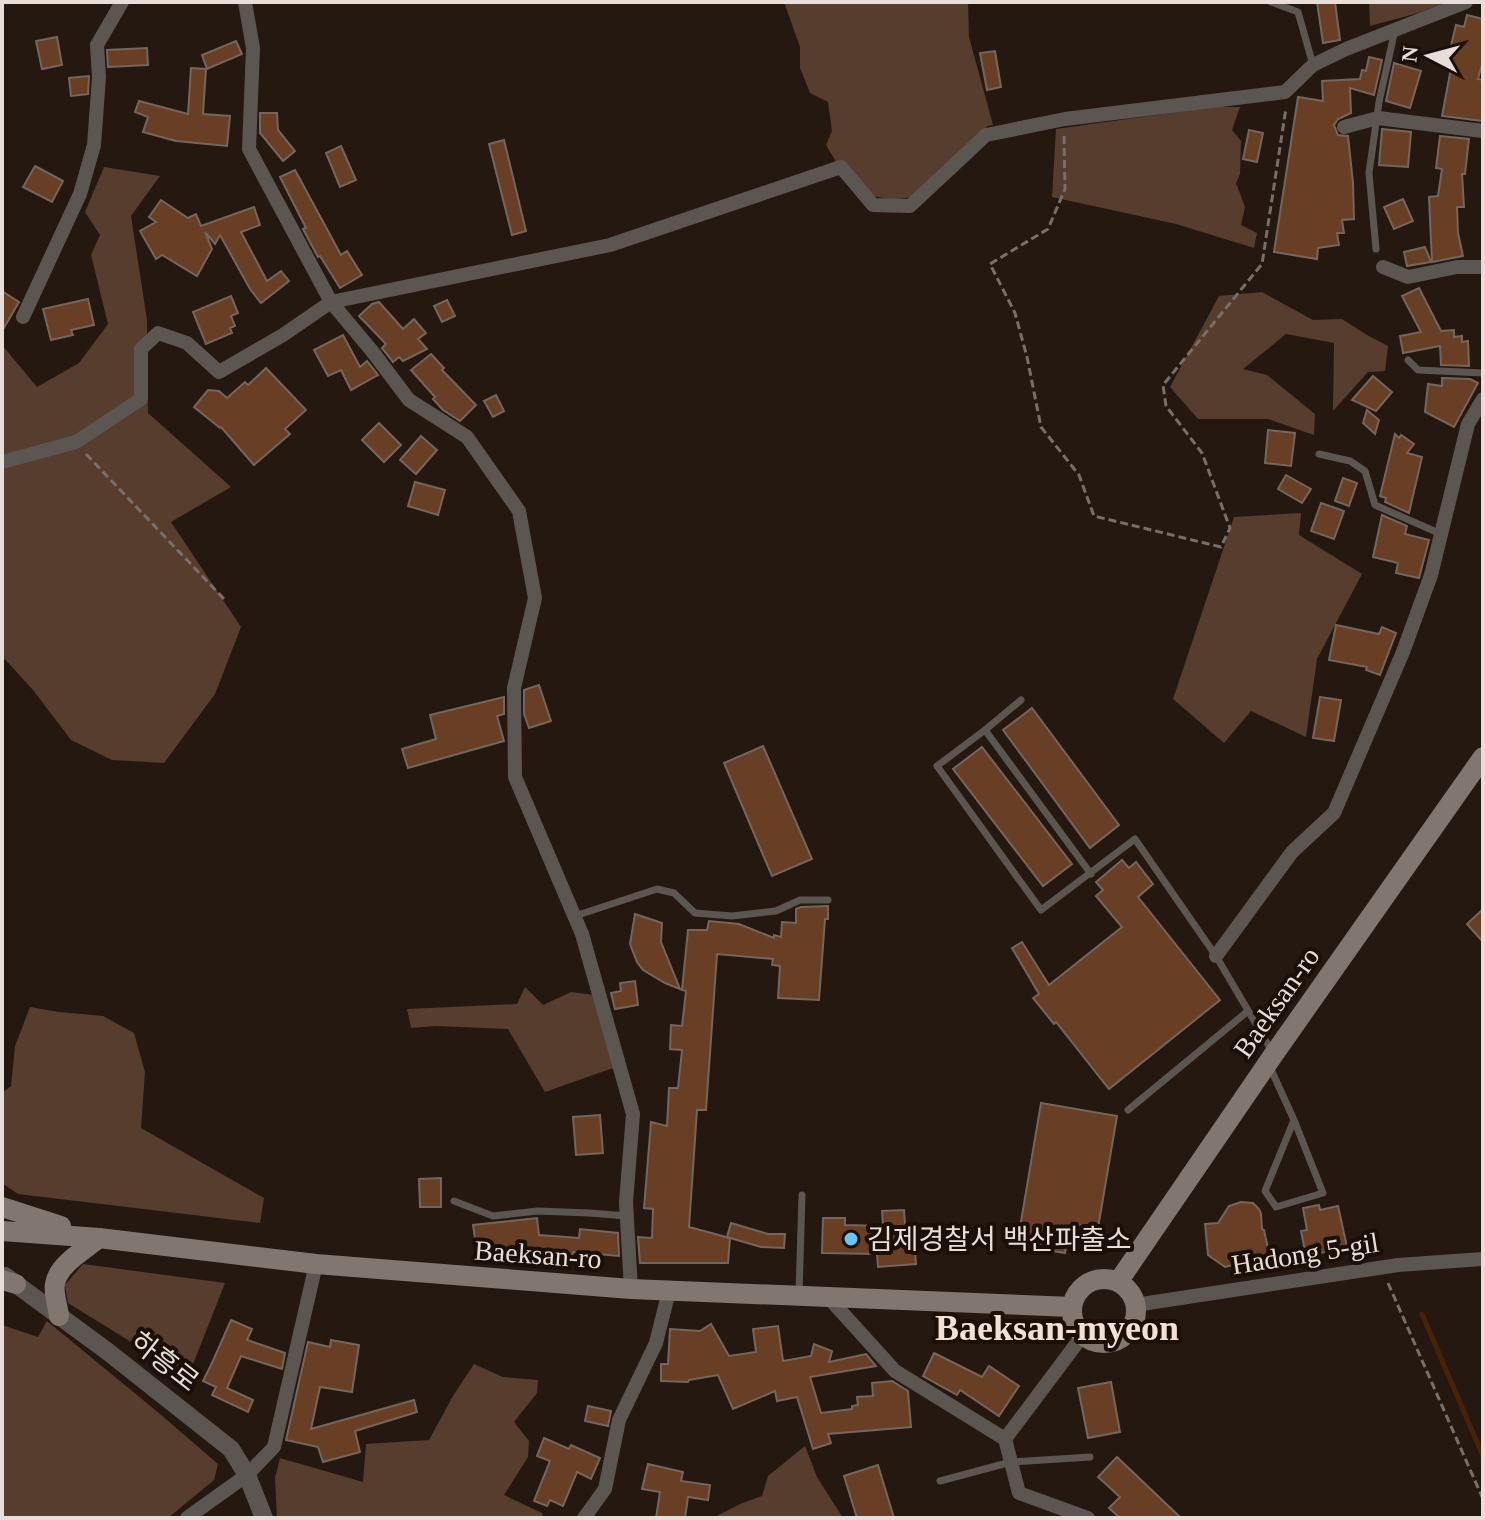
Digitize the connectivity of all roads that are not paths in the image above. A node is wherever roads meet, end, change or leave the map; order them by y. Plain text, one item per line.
1 (122, 2) edge
2 (245, 2) edge
3 (1271, 2) edge
4 (1466, 2) edge
5 (1395, 30) junction
6 (1313, 65) junction
7 (1378, 118) junction
8 (1344, 127) dead end
9 (1483, 131) edge
10 (1376, 249) dead end
11 (1383, 267) dead end
12 (1483, 267) edge
13 (331, 302) junction
14 (23, 317) dead end
15 (1408, 360) dead end
16 (1483, 373) edge
17 (1483, 399) edge
18 (1319, 454) dead end
19 (2, 462) edge
20 (1441, 534) junction
21 (1021, 700) dead end
22 (985, 730) junction
23 (1483, 757) edge
24 (1091, 874) junction
25 (828, 900) dead end
26 (575, 916) junction
27 (1216, 956) junction
28 (1248, 1011) junction
29 (1271, 1059) junction
30 (1128, 1110) dead end
31 (1294, 1120) junction
32 (802, 1195) dead end
33 (454, 1201) dead end
34 (2, 1207) edge
35 (627, 1216) junction
36 (2, 1231) edge
37 (99, 1238) junction
38 (1483, 1259) edge
39 (316, 1264) junction
40 (7, 1279) edge
41 (1118, 1282) junction
42 (631, 1289) junction
43 (669, 1291) junction
44 (799, 1296) junction
45 (828, 1297) junction
46 (1135, 1305) junction
47 (1072, 1307) junction
48 (59, 1316) junction
49 (1083, 1335) junction
50 (1005, 1439) junction
51 (1090, 1457) dead end
52 (1011, 1462) junction
53 (247, 1475) junction
54 (940, 1481) dead end
55 (187, 1518) edge
56 (264, 1518) edge
57 (584, 1518) edge
58 (1088, 1518) edge

1 - 14 street
2 - 13 street
3 - 6 lane
4 - 5 street
5 - 6 street
5 - 7 lane
6 - 13 street
7 - 8 street
7 - 9 street
7 - 10 lane
11 - 12 street
13 - 19 street
13 - 26 street
15 - 16 lane
17 - 20 street
18 - 20 lane
20 - 27 street
21 - 22 lane
22 - 24 lane
22 - 24 lane
23 - 29 main road, Baeksan-ro
24 - 27 lane
25 - 26 lane
26 - 35 street
27 - 28 lane
28 - 29 lane
28 - 30 lane
29 - 31 lane
29 - 41 main road, Baeksan-ro
31 - 31 lane
32 - 44 lane
33 - 35 lane
34 - 37 main road
35 - 42 street
36 - 37 main road, Baeksan-ro
37 - 39 main road, Baeksan-ro
37 - 48 main road
38 - 46 street, Hadong 5-gil
39 - 42 main road, Baeksan-ro
39 - 53 street
40 - 48 street, 하흥로
41 - 46 main road
41 - 47 main road
42 - 43 main road, Baeksan-ro
43 - 44 main road, Baeksan-ro
43 - 57 street
44 - 45 main road, Baeksan-ro
45 - 47 main road, Baeksan-ro
45 - 50 street
46 - 49 main road
47 - 49 main road
48 - 53 street, 하흥로
49 - 50 street
50 - 52 street
51 - 52 lane
52 - 54 lane
52 - 58 street
53 - 55 street
53 - 56 street, 하흥로

